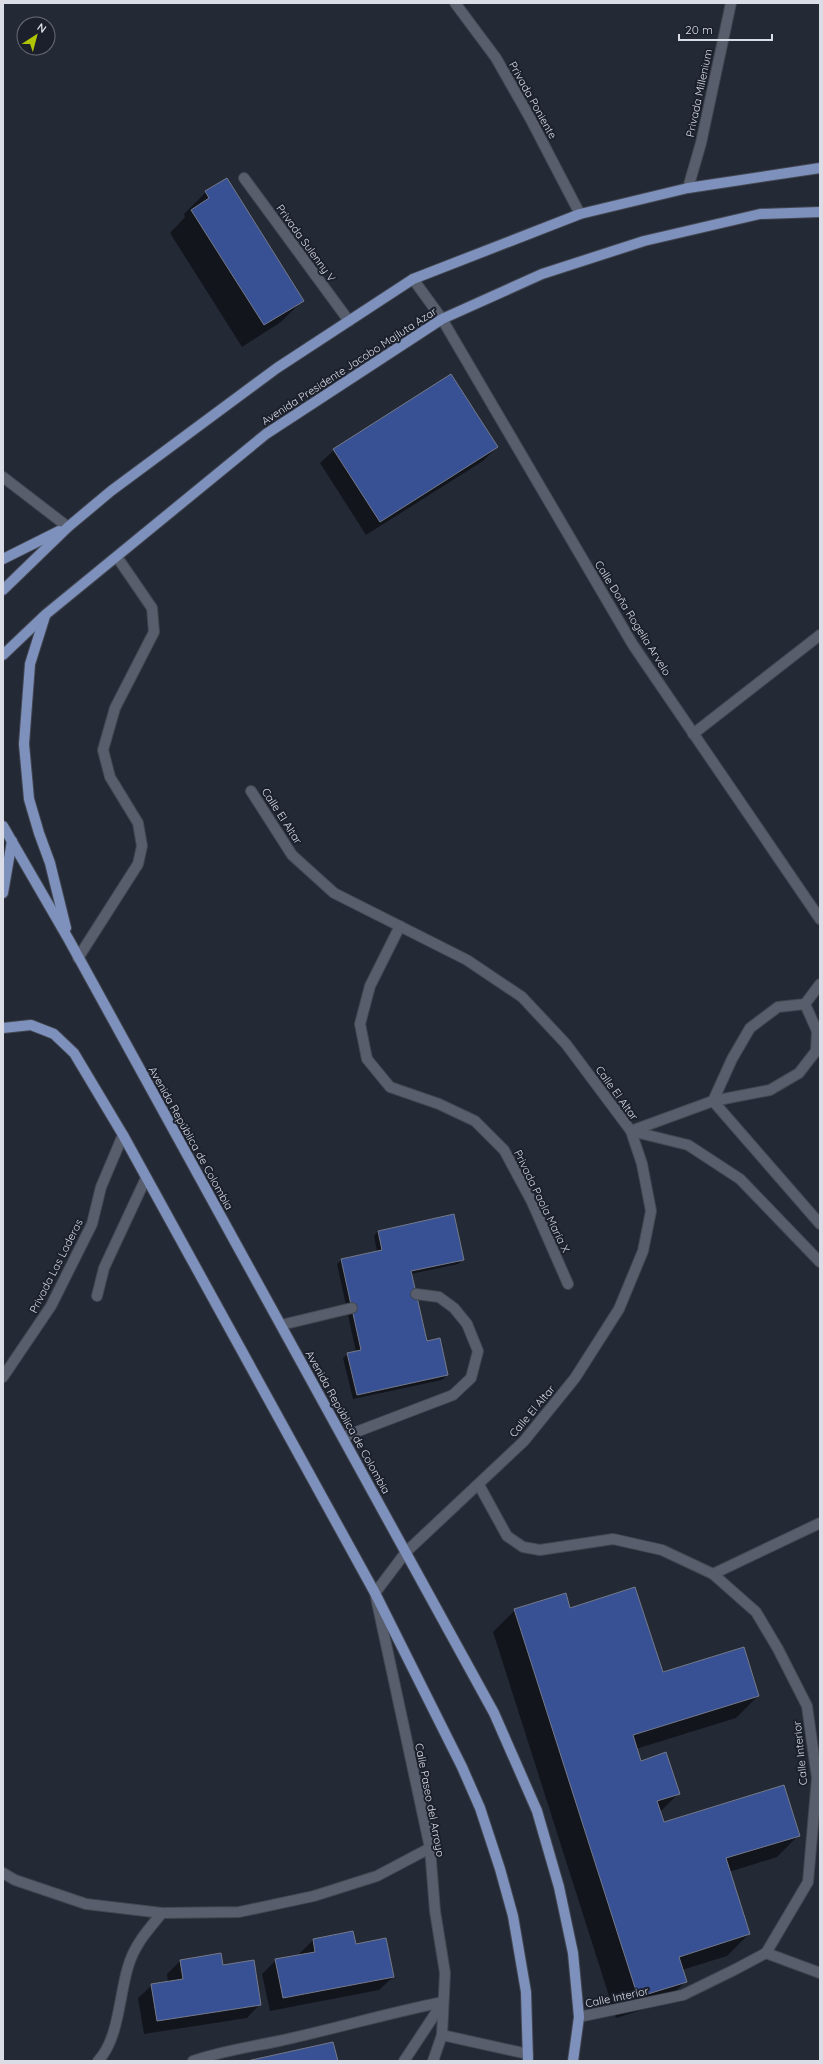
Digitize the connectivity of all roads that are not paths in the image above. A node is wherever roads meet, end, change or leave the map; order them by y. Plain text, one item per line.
1 (455, 3) edge
2 (731, 3) edge
3 (820, 168) edge
4 (244, 178) dead end
5 (688, 188) junction
6 (820, 212) edge
7 (580, 214) junction
8 (413, 279) junction
9 (442, 319) junction
10 (349, 321) junction
11 (3, 477) edge
12 (68, 527) junction
13 (117, 557) junction
14 (3, 559) edge
15 (3, 590) edge
16 (45, 615) junction
17 (820, 635) edge
18 (3, 656) edge
19 (693, 734) junction
20 (252, 791) dead end
21 (3, 826) edge
22 (12, 841) junction
23 (3, 893) edge
24 (820, 919) edge
25 (400, 926) junction
26 (69, 940) junction
27 (78, 958) junction
28 (820, 984) edge
29 (805, 1004) junction
30 (3, 1028) edge
31 (712, 1101) junction
32 (631, 1131) junction
33 (123, 1135) junction
34 (146, 1178) junction
35 (820, 1224) edge
36 (820, 1262) edge
37 (568, 1284) dead end
38 (416, 1294) dead end
39 (97, 1296) dead end
40 (352, 1308) dead end
41 (281, 1326) junction
42 (3, 1377) edge
43 (343, 1437) junction
44 (479, 1485) junction
45 (820, 1523) edge
46 (406, 1552) junction
47 (713, 1574) junction
48 (375, 1593) junction
49 (818, 1778) edge
50 (430, 1848) junction
51 (3, 1873) edge
52 (162, 1913) junction
53 (766, 1952) junction
54 (820, 1973) edge
55 (443, 2002) junction
56 (579, 2017) junction
57 (442, 2035) junction
58 (528, 2058) edge
59 (98, 2061) edge
60 (193, 2061) edge
61 (404, 2061) edge
62 (434, 2061) edge
63 (573, 2061) edge

1 - 7 street, Privada Poniente
2 - 5 street, Privada Millenium
3 - 5 main road
4 - 10 street, Privada Sulenny V
5 - 7 main road
6 - 9 main road, Avenida Presidente Jacobo Majluta Azar
7 - 8 main road
8 - 9 street, Calle Doña Rogelia Arvelo
8 - 10 main road
9 - 13 main road, Avenida Presidente Jacobo Majluta Azar
9 - 19 street, Calle Doña Rogelia Arvelo
10 - 12 main road
11 - 12 street
12 - 14 main road
12 - 15 main road
13 - 16 main road, Avenida Presidente Jacobo Majluta Azar
13 - 27 street
16 - 18 main road, Avenida Presidente Jacobo Majluta Azar
16 - 26 main road
17 - 19 street
19 - 24 street, Calle Doña Rogelia Arvelo
20 - 25 street, Calle El Altar
21 - 22 main road, Avenida República de Colombia
22 - 23 main road
22 - 26 main road, Avenida República de Colombia
25 - 32 street, Calle El Altar
25 - 37 street, Privada Paola María X
26 - 27 main road, Avenida República de Colombia
27 - 41 main road, Avenida República de Colombia
28 - 29 street
29 - 31 street
29 - 31 street
30 - 33 main road
31 - 32 street
31 - 35 street
32 - 36 street
32 - 44 street, Calle El Altar
33 - 34 main road
33 - 42 street, Privada Las Laderas
34 - 39 street
34 - 48 main road
38 - 43 street
40 - 41 street
41 - 43 main road, Avenida República de Colombia
43 - 46 main road, Avenida República de Colombia
44 - 46 street, Calle El Altar
44 - 47 street, Calle Interior
45 - 47 street
46 - 48 street, Calle El Altar
46 - 56 main road, Avenida República de Colombia
47 - 49 street, Calle Interior
48 - 50 street, Calle Paseo del Arroyo
48 - 58 main road
49 - 53 street, Calle Interior
50 - 52 street
50 - 55 street, Calle Paseo del Arroyo
51 - 52 street
52 - 59 street
53 - 54 street
53 - 56 street, Calle Interior
55 - 57 street, Calle Paseo del Arroyo
55 - 60 street
55 - 61 street
56 - 63 main road, Avenida República de Colombia
57 - 58 street
57 - 62 street, Calle Paseo del Arroyo

